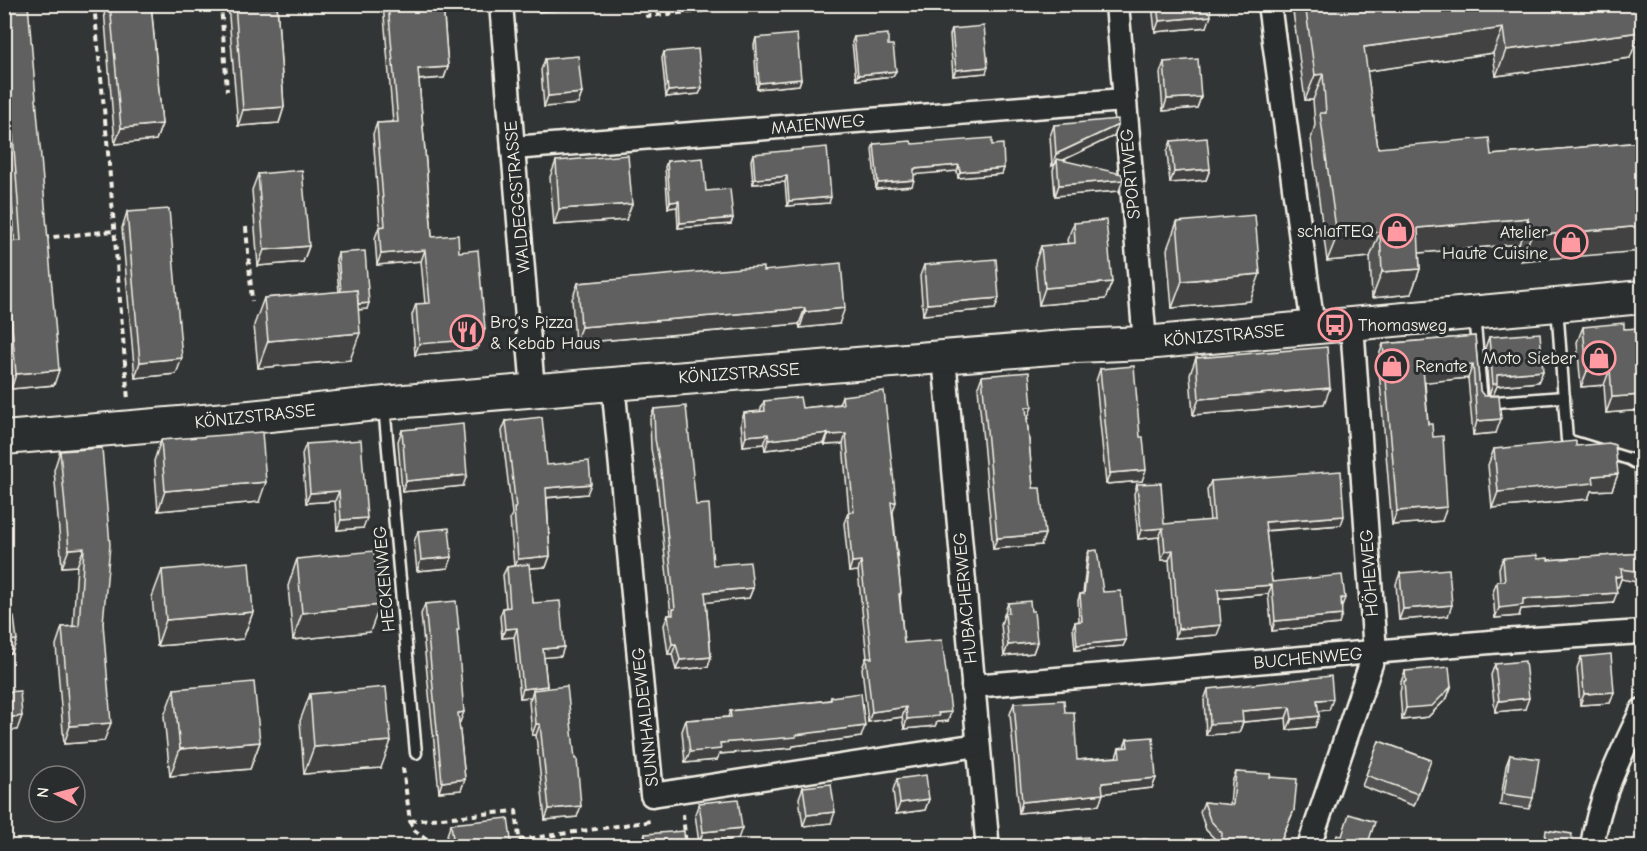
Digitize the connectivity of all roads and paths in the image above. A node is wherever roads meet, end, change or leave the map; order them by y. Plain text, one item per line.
1 (94, 4) edge
2 (222, 4) edge
3 (501, 4) edge
4 (646, 4) edge
5 (777, 4) edge
6 (1117, 4) edge
7 (1269, 4) edge
8 (227, 91) dead end
9 (1124, 100) junction
10 (513, 148) junction
11 (246, 227) dead end
12 (114, 231) junction
13 (38, 238) edge
14 (27, 239) edge
15 (4, 242) edge
16 (1642, 297) edge
17 (252, 301) dead end
18 (1557, 306) junction
19 (1474, 314) junction
20 (1352, 324) junction
21 (1313, 327) junction
22 (1145, 343) junction
23 (944, 357) junction
24 (613, 383) junction
25 (533, 390) junction
26 (1564, 397) junction
27 (384, 402) junction
28 (130, 428) junction
29 (4, 438) edge
30 (1642, 495) edge
31 (1642, 632) edge
32 (1375, 652) junction
33 (973, 686) junction
34 (1642, 710) edge
35 (978, 745) junction
36 (416, 753) dead end
37 (404, 774) dead end
38 (682, 811) dead end
39 (410, 821) junction
40 (625, 825) dead end
41 (987, 839) dead end
42 (519, 840) junction
43 (428, 846) edge
44 (520, 846) edge
45 (686, 846) edge
46 (1309, 846) edge
47 (1592, 846) edge

1 - 12 path
2 - 8 path
3 - 10 street, WALDEGGSTRASSE
4 - 5 path
6 - 9 street, SPORTWEG
7 - 21 street
9 - 10 street, MAIENWEG
9 - 22 street, SPORTWEG
10 - 25 street, WALDEGGSTRASSE
11 - 17 path
12 - 13 path
12 - 28 path
14 - 15 path
16 - 18 main road, KÖNIZSTRASSE
18 - 19 main road, KÖNIZSTRASSE
18 - 26 lane
19 - 20 main road, KÖNIZSTRASSE
19 - 26 lane
20 - 21 main road, KÖNIZSTRASSE
20 - 32 street, HÖHEWEG
21 - 22 main road, KÖNIZSTRASSE
22 - 23 main road, KÖNIZSTRASSE
23 - 24 main road, KÖNIZSTRASSE
23 - 33 street, HUBACHERWEG
24 - 25 main road, KÖNIZSTRASSE
24 - 35 street, SUNNHALDEWEG
25 - 27 main road, KÖNIZSTRASSE
26 - 30 lane
27 - 28 main road, KÖNIZSTRASSE
27 - 36 lane, HECKENWEG
28 - 29 main road, KÖNIZSTRASSE
31 - 32 street, BUCHENWEG
32 - 33 street, BUCHENWEG
32 - 46 street, HÖHEWEG
33 - 35 street, HUBACHERWEG
34 - 47 street
35 - 41 street, HUBACHERWEG
37 - 39 path
38 - 45 path
39 - 42 path
39 - 43 path
40 - 42 path
42 - 44 path

